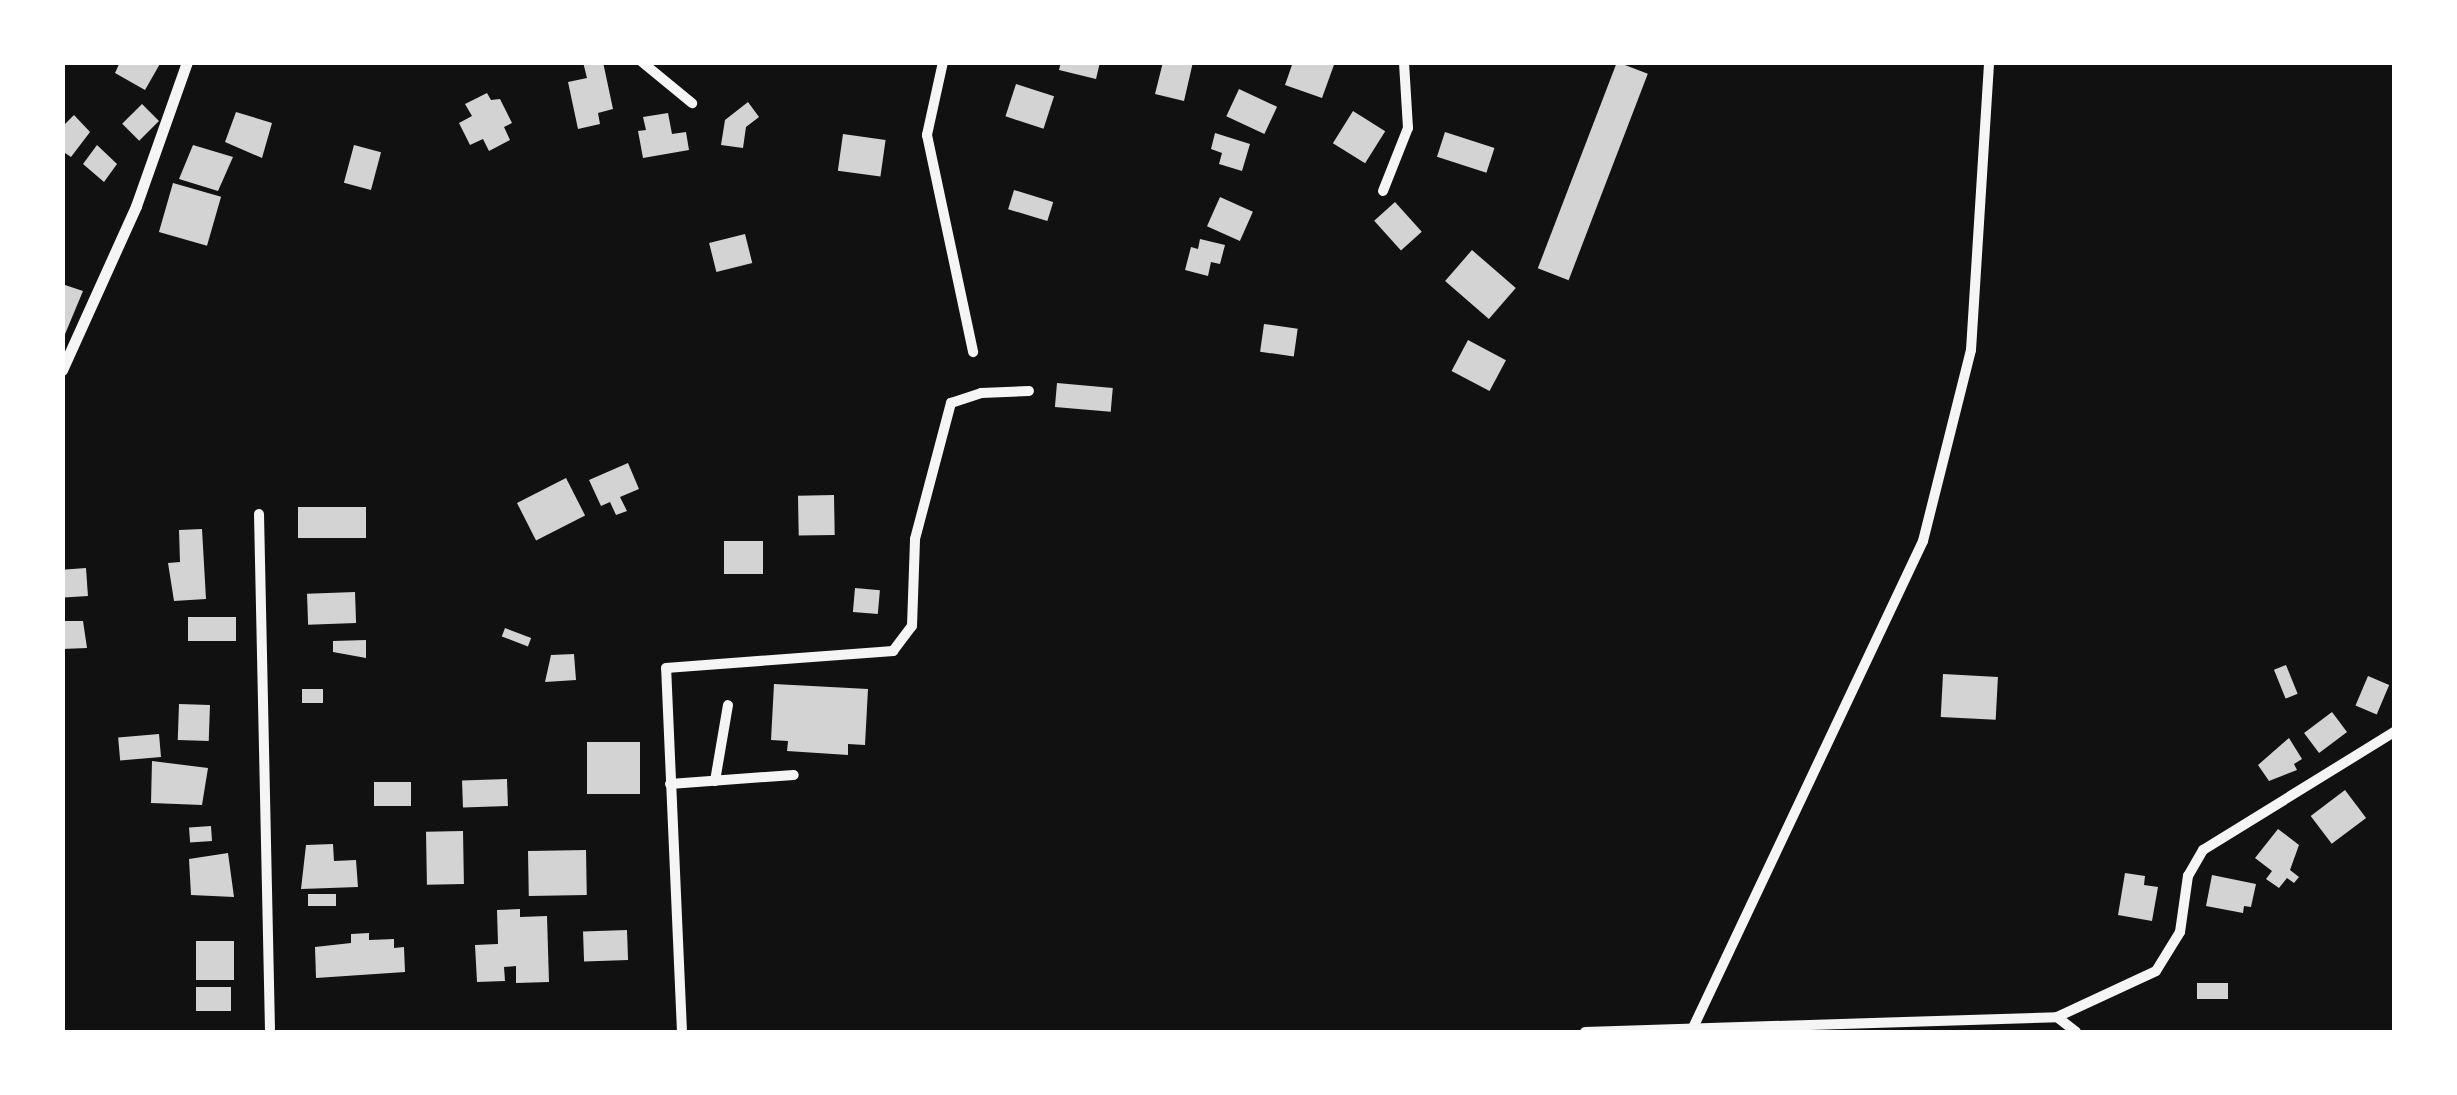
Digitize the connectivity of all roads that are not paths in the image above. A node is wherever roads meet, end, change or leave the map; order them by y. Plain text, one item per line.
1 (188, 62) edge
2 (642, 62) edge
3 (942, 62) edge
4 (1404, 62) edge
5 (1989, 62) edge
6 (692, 104) dead end
7 (1383, 191) dead end
8 (973, 352) dead end
9 (62, 370) edge
10 (1030, 391) dead end
11 (259, 514) dead end
12 (728, 705) dead end
13 (2394, 732) edge
14 (794, 775) dead end
15 (715, 780) junction
16 (670, 784) junction
17 (2057, 1016) junction
18 (1691, 1030) edge
19 (270, 1032) edge
20 (682, 1032) edge
21 (1585, 1032) edge
22 (2076, 1032) edge

1 - 9 street
2 - 6 street
3 - 8 street
4 - 7 street
5 - 18 street
10 - 16 street
11 - 19 street
12 - 15 street
13 - 17 street
14 - 15 street
15 - 16 street
16 - 20 street
17 - 18 street
17 - 22 street
18 - 21 street

